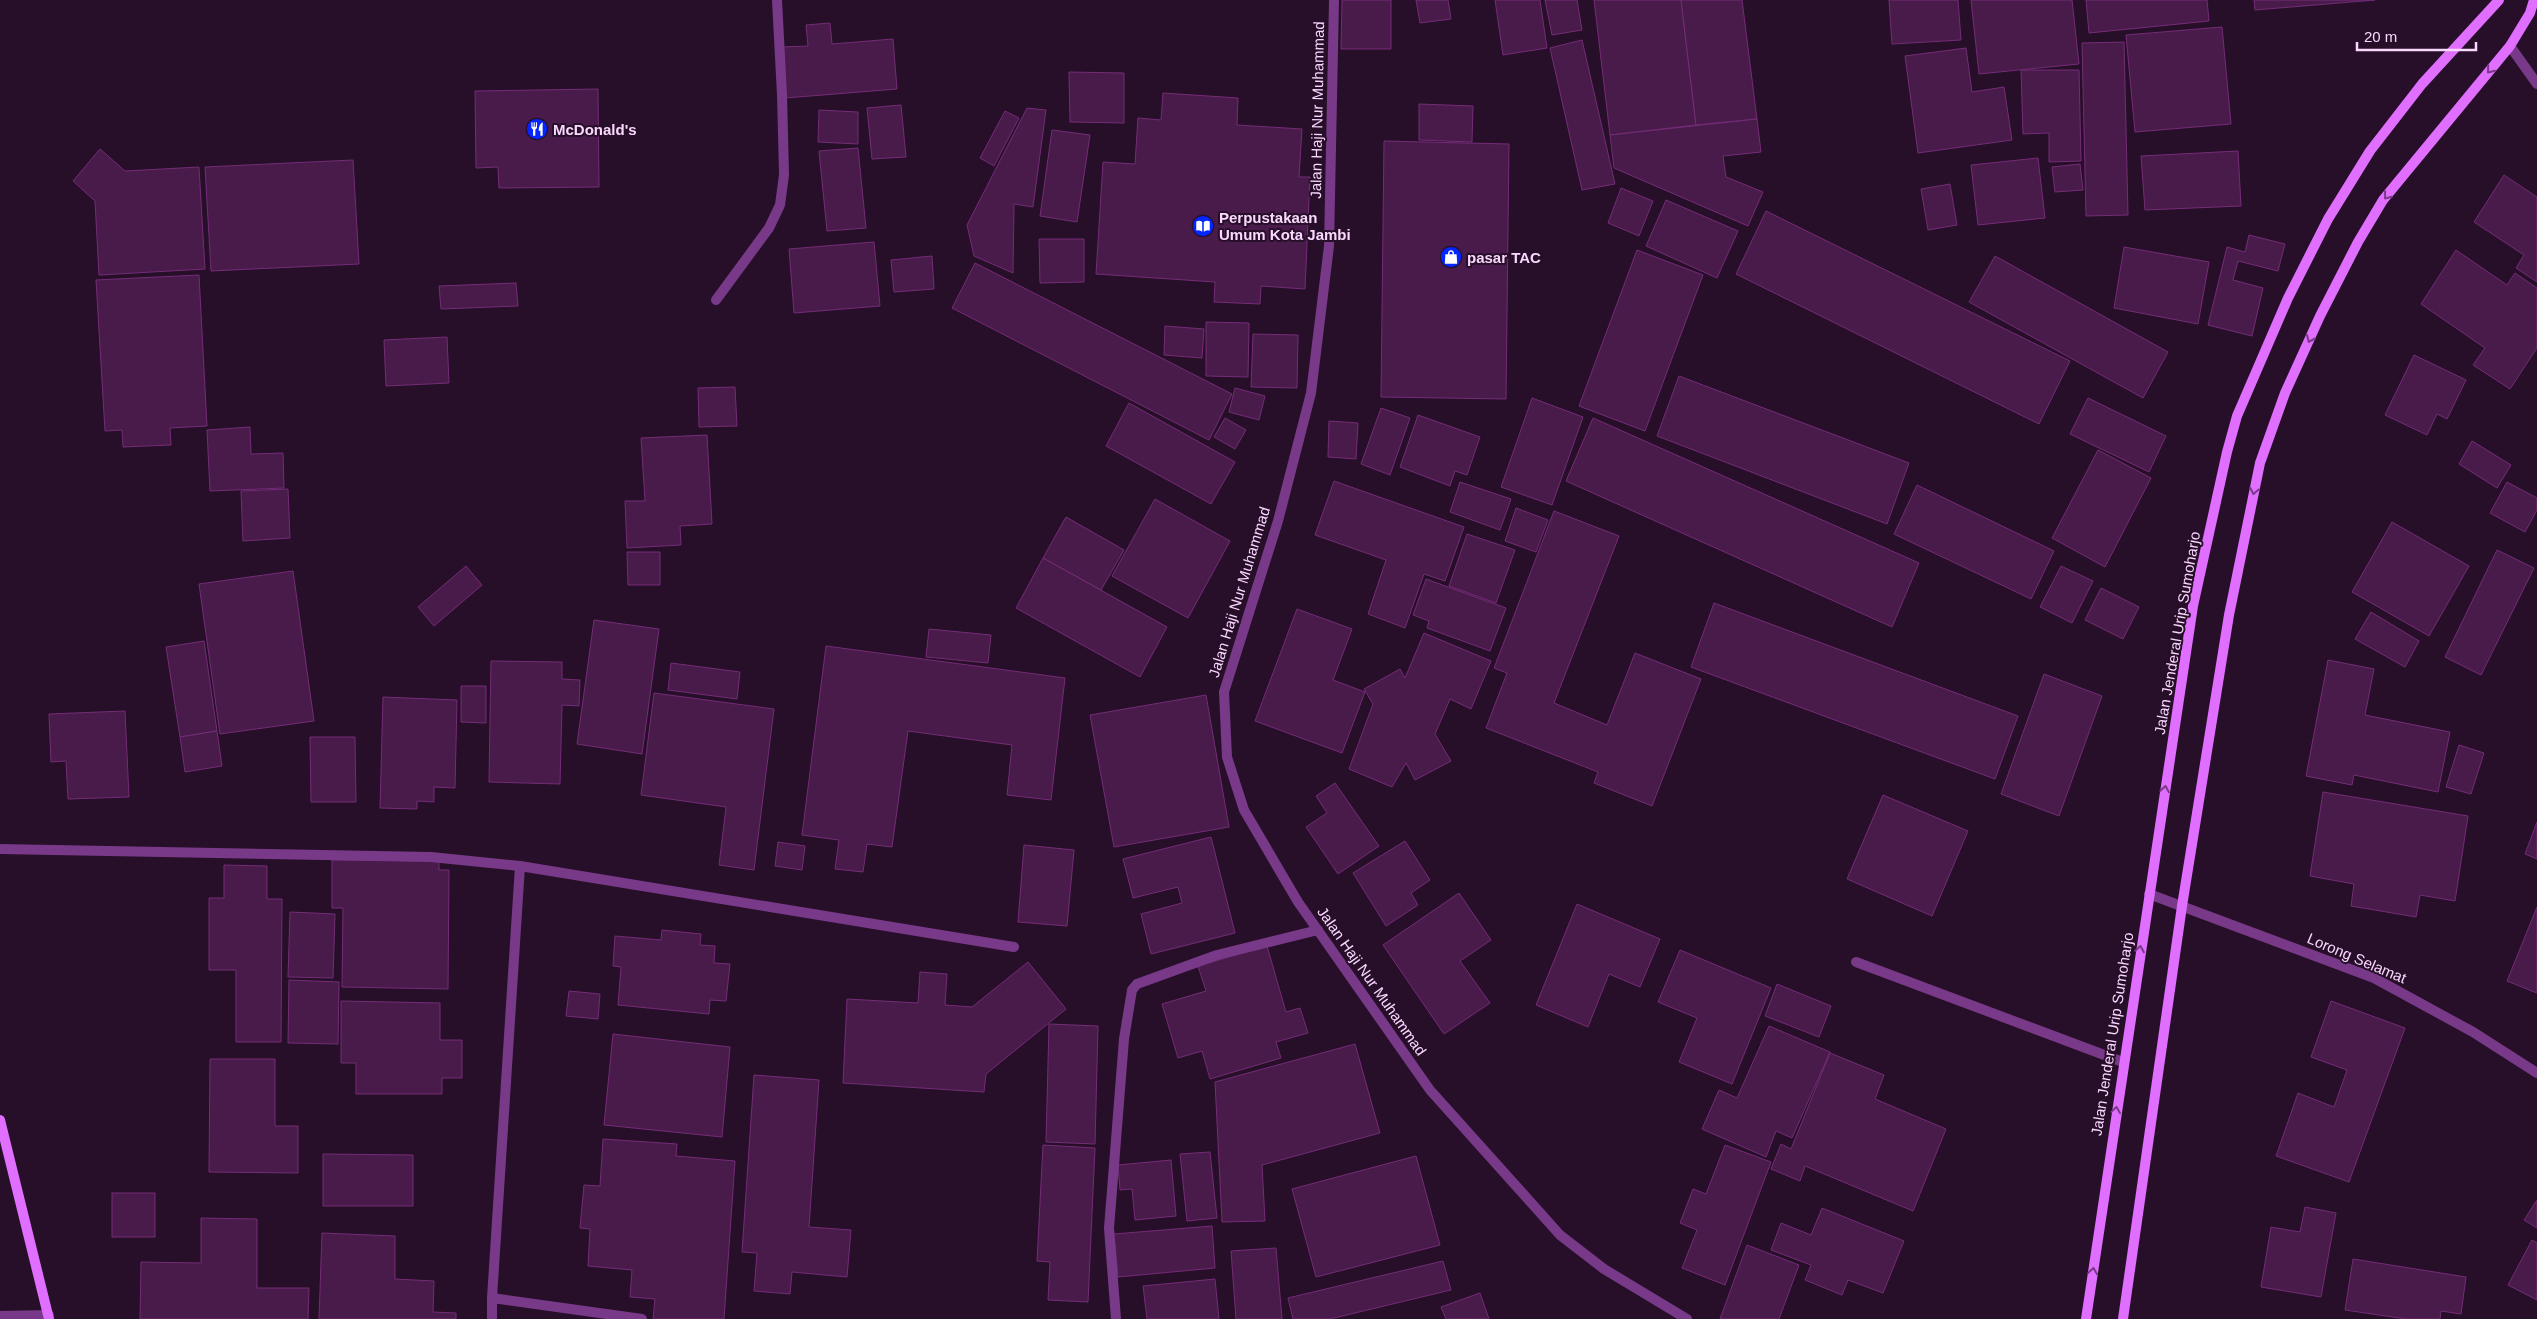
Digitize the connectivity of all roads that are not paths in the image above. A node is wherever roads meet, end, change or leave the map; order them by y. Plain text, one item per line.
1 (777, 0) edge
2 (1334, 0) edge
3 (2499, 0) edge
4 (2534, 0) edge
5 (2510, 46) junction
6 (2537, 84) edge
7 (716, 300) dead end
8 (0, 849) edge
9 (520, 866) junction
10 (2149, 894) junction
11 (2182, 906) junction
12 (1318, 930) junction
13 (1014, 948) dead end
14 (1856, 962) dead end
15 (2123, 1062) junction
16 (2537, 1073) edge
17 (0, 1120) edge
18 (492, 1298) junction
19 (0, 1316) edge
20 (49, 1317) edge
21 (492, 1319) edge
22 (642, 1319) edge
23 (1116, 1319) edge
24 (1687, 1319) edge
25 (2086, 1319) edge
26 (2123, 1319) edge

1 - 7 street
2 - 12 street, Jalan Haji Nur Muhammad
10 -> 3 street, Jalan Jenderal Urip Sumoharjo
4 - 5 street
5 - 6 street
5 -> 11 street
8 - 9 street
9 - 13 street
9 - 18 street
10 - 11 street, Lorong Selamat
15 -> 10 street, Jalan Jenderal Urip Sumoharjo
11 - 16 street, Lorong Selamat
11 - 26 street
12 - 23 street
12 - 24 street, Jalan Haji Nur Muhammad
14 - 15 street
25 -> 15 street, Jalan Jenderal Urip Sumoharjo
17 - 20 street
18 - 21 street
18 - 22 street
19 - 20 street

